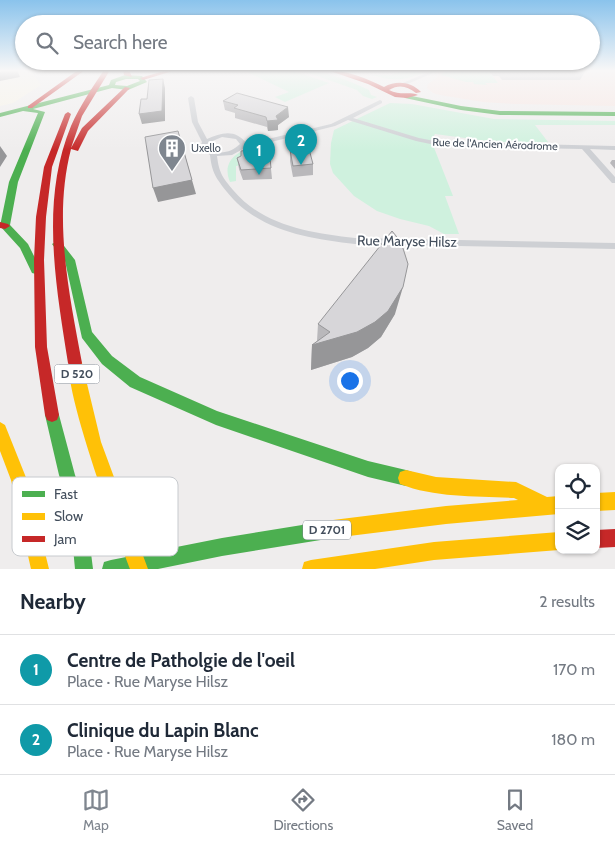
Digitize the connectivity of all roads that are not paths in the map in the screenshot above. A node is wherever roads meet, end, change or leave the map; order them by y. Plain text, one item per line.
1 (60, 97) edge
2 (80, 97) edge
3 (87, 97) edge
4 (118, 97) edge
5 (419, 97) edge
6 (427, 97) edge
7 (53, 98) junction
8 (191, 98) dead end
9 (380, 102) dead end
10 (26, 108) junction
11 (615, 110) edge
12 (42, 112) junction
13 (615, 114) edge
14 (0, 115) edge
15 (348, 118) junction
16 (196, 120) junction
17 (220, 135) junction
18 (288, 136) junction
19 (238, 137) junction
20 (205, 142) junction
21 (242, 147) junction
22 (584, 147) junction
23 (615, 148) edge
24 (235, 152) junction
25 (212, 154) junction
26 (220, 178) junction
27 (61, 180) junction
28 (615, 181) edge
29 (2, 226) edge
30 (57, 244) junction
31 (615, 246) edge
32 (37, 272) junction
33 (0, 430) edge
34 (17, 477) edge
35 (68, 477) edge
36 (106, 477) edge
37 (615, 501) edge
38 (600, 502) edge
39 (555, 505) edge
40 (546, 506) junction
41 (615, 538) edge
42 (600, 539) edge
43 (555, 541) edge
44 (178, 554) edge
45 (37, 556) edge
46 (83, 556) edge
47 (134, 556) edge
48 (169, 556) edge
49 (40, 569) edge
50 (84, 569) edge
51 (111, 569) edge
52 (139, 569) edge
53 (311, 569) edge

1 - 7 main road
2 - 32 main road, D 520
3 - 27 main road, D 520
4 - 27 main road
5 - 13 main road
6 - 11 main road
7 - 10 main road
7 - 12 main road
8 - 16 street
9 - 15 street
10 - 12 main road
10 - 14 main road
12 - 29 main road
15 - 18 street
15 - 22 street, Rue de l'Ancien Aérodrome
16 - 17 street
16 - 20 street
17 - 19 street
17 - 20 street
18 - 19 street
18 - 21 street
19 - 21 street
20 - 25 street, Rue Maryse Hilsz
21 - 24 street
22 - 23 street, Rue de l'Ancien Aérodrome
22 - 28 street
24 - 25 street
24 - 26 street
25 - 26 street, Rue Maryse Hilsz
26 - 31 street, Rue Maryse Hilsz
27 - 30 main road, D 520
29 - 32 main road
30 - 36 main road, D 520
30 - 40 main road
32 - 35 main road, D 520
33 - 34 main road
37 - 38 main road
39 - 40 main road, D 2701
40 - 44 main road, D 2701
41 - 42 main road
43 - 53 main road
45 - 49 main road
46 - 50 main road
47 - 52 main road, D 520
48 - 51 main road, D 2701

